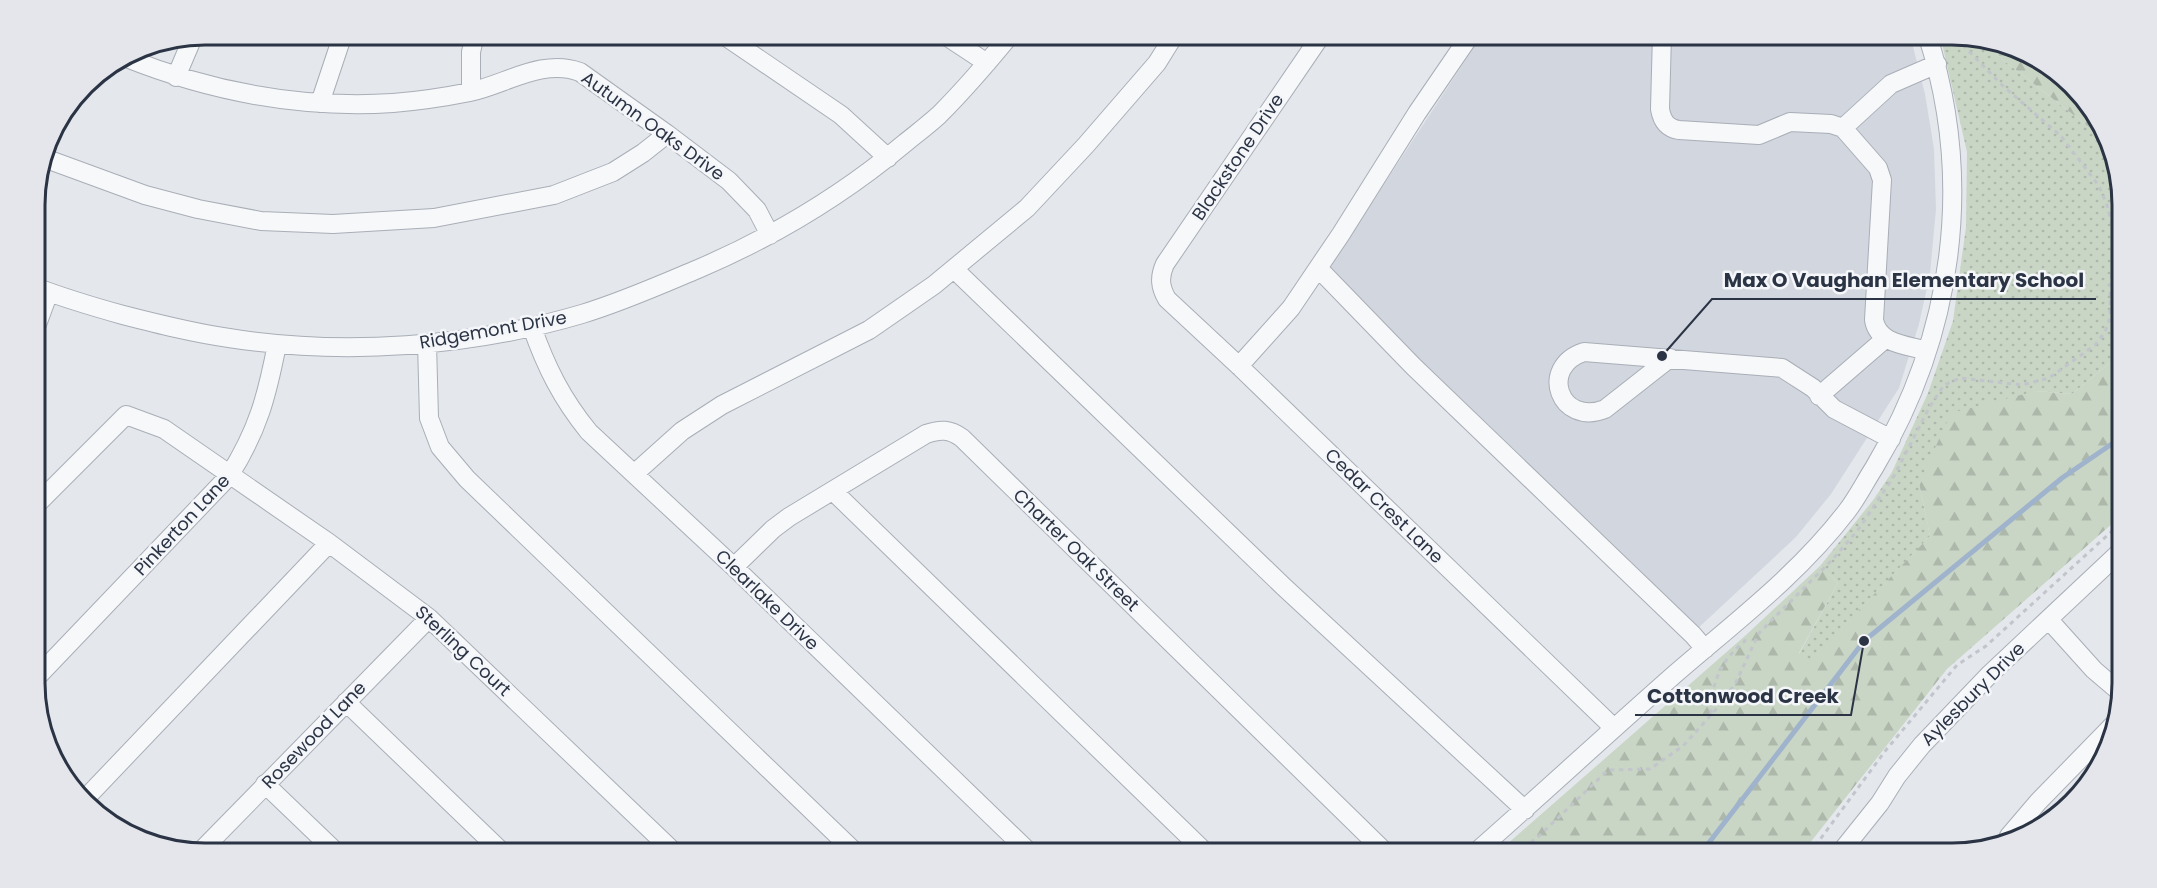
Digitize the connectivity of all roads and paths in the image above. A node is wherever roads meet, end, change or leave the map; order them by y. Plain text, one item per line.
1 (339, 45) edge
2 (473, 45) edge
3 (738, 45) edge
4 (960, 45) edge
5 (1002, 45) edge
6 (1168, 45) edge
7 (1314, 45) edge
8 (1463, 45) edge
9 (1662, 45) edge
10 (1931, 45) edge
11 (189, 46) edge
12 (134, 61) edge
13 (987, 63) junction
14 (1937, 64) junction
15 (176, 77) junction
16 (471, 91) junction
17 (320, 103) junction
18 (1843, 128) junction
19 (667, 134) junction
20 (888, 158) junction
21 (51, 161) edge
22 (771, 235) junction
23 (954, 268) junction
24 (1318, 268) junction
25 (1160, 282) joint
26 (45, 290) edge
27 (532, 327) junction
28 (1885, 339) junction
29 (428, 343) junction
30 (277, 344) junction
31 (1927, 351) junction
32 (1670, 358) junction
33 (1239, 366) junction
34 (1819, 396) junction
35 (1891, 439) junction
36 (634, 474) junction
37 (229, 476) junction
38 (833, 491) junction
39 (45, 496) edge
40 (329, 543) junction
41 (2112, 560) edge
42 (734, 567) junction
43 (429, 618) junction
44 (2049, 620) junction
45 (1743, 638) dead end
46 (1705, 649) junction
47 (45, 670) edge
48 (2112, 685) edge
49 (346, 702) junction
50 (1711, 714) dead end
51 (1614, 728) junction
52 (2104, 734) edge
53 (265, 784) junction
54 (90, 794) edge
55 (1525, 810) junction
56 (2013, 831) edge
57 (209, 843) edge
58 (326, 843) edge
59 (492, 843) edge
60 (665, 843) edge
61 (846, 843) edge
62 (1020, 843) edge
63 (1196, 843) edge
64 (1376, 843) edge
65 (1487, 843) edge
66 (1848, 843) edge

1 - 17 street
2 - 16 street
3 - 20 street
4 - 13 street
5 - 13 street, Ridgemont Drive
6 - 23 street
7 - 25 street, Blackstone Drive
8 - 24 street
9 - 18 street
10 - 14 street
11 - 15 street
12 - 15 street, Autumn Oaks Drive
13 - 20 street, Ridgemont Drive
14 - 18 street
14 - 31 street
15 - 17 street, Autumn Oaks Drive
16 - 17 street, Autumn Oaks Drive
16 - 19 street, Autumn Oaks Drive
18 - 28 street
19 - 21 street
19 - 22 street, Autumn Oaks Drive
20 - 22 street, Ridgemont Drive
22 - 27 street, Ridgemont Drive
23 - 36 street
23 - 55 street
24 - 33 street
24 - 46 street
25 - 33 street, Cedar Crest Lane
26 - 30 street, Ridgemont Drive
27 - 29 street, Ridgemont Drive
27 - 36 street, Clearlake Drive
28 - 31 street
28 - 34 street
29 - 30 street, Ridgemont Drive
29 - 61 street
30 - 37 street, Pinkerton Lane
31 - 35 street
32 - 32 street
32 - 34 street
33 - 51 street, Cedar Crest Lane
34 - 35 street
35 - 46 street
36 - 42 street, Clearlake Drive
37 - 39 street, Sterling Court
37 - 40 street, Sterling Court
37 - 47 street, Pinkerton Lane
38 - 42 street, Charter Oak Street
38 - 63 street
38 - 64 street, Charter Oak Street
40 - 43 street, Sterling Court
40 - 54 street
41 - 44 street, Aylesbury Drive
42 - 62 street, Clearlake Drive
43 - 49 street, Rosewood Lane
43 - 60 street, Sterling Court
44 - 48 street
44 - 66 street, Aylesbury Drive
45 - 50 path
46 - 51 street
49 - 53 street, Rosewood Lane
49 - 59 street
51 - 55 street
52 - 56 street
53 - 57 street, Rosewood Lane
53 - 58 street
55 - 65 street

